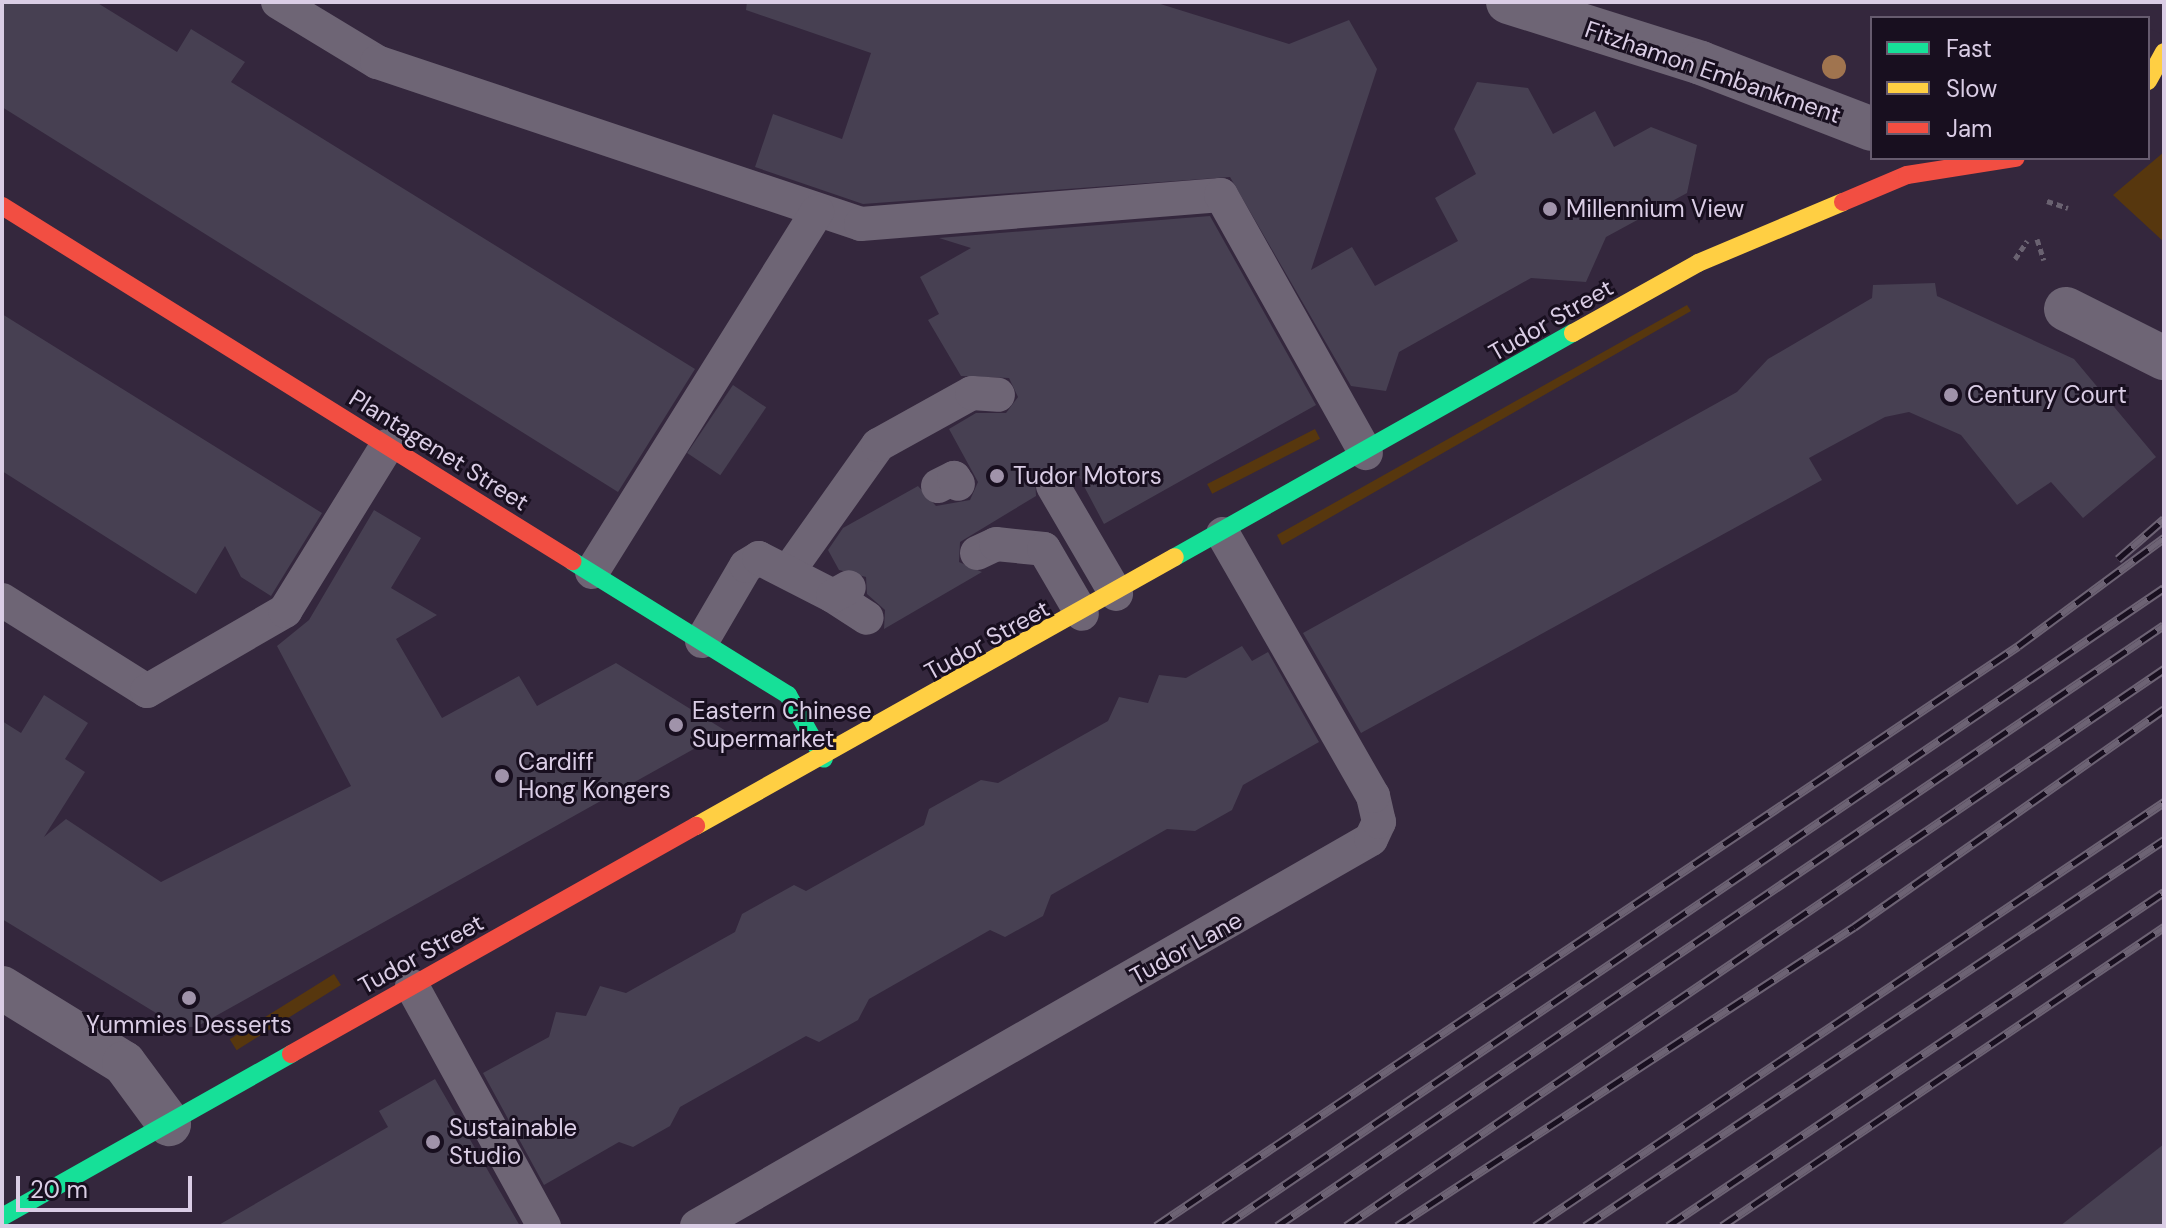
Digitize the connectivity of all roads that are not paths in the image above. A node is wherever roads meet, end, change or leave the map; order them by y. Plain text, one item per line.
1 (278, 2) edge
2 (1508, 2) edge
3 (2163, 54) edge
4 (2150, 77) edge
5 (1870, 128) edge
6 (1988, 160) edge
7 (1904, 166) edge
8 (2, 206) edge
9 (817, 212) junction
10 (2066, 309) dead end
11 (2164, 358) edge
12 (998, 395) dead end
13 (387, 446) junction
14 (1366, 453) junction
15 (1053, 486) dead end
16 (1223, 534) junction
17 (986, 541) dead end
18 (830, 552) dead end
19 (790, 569) junction
20 (592, 572) junction
21 (1116, 594) junction
22 (2, 600) edge
23 (1082, 614) junction
24 (867, 618) dead end
25 (702, 641) junction
26 (824, 759) junction
27 (412, 986) junction
28 (2, 988) edge
29 (169, 1124) junction
30 (2, 1217) edge
31 (544, 1226) edge
32 (697, 1226) edge

1 - 9 lane
2 - 5 street, Fitzhamon Embankment
3 - 4 street
6 - 7 street, Tudor Street
7 - 14 street, Tudor Street
8 - 13 street, Plantagenet Street
9 - 14 lane
9 - 20 lane
10 - 11 street
12 - 19 lane
13 - 20 street, Plantagenet Street
13 - 22 lane
14 - 16 street, Tudor Street
15 - 21 lane
16 - 21 street, Tudor Street
16 - 32 lane, Tudor Lane
17 - 23 lane
18 - 19 lane
19 - 24 lane
19 - 25 lane
20 - 25 street, Plantagenet Street
21 - 23 street, Tudor Street
23 - 26 street, Tudor Street
25 - 26 street, Plantagenet Street
26 - 27 street, Tudor Street
27 - 29 street, Tudor Street
27 - 31 lane
28 - 29 street
29 - 30 street, Tudor Street

